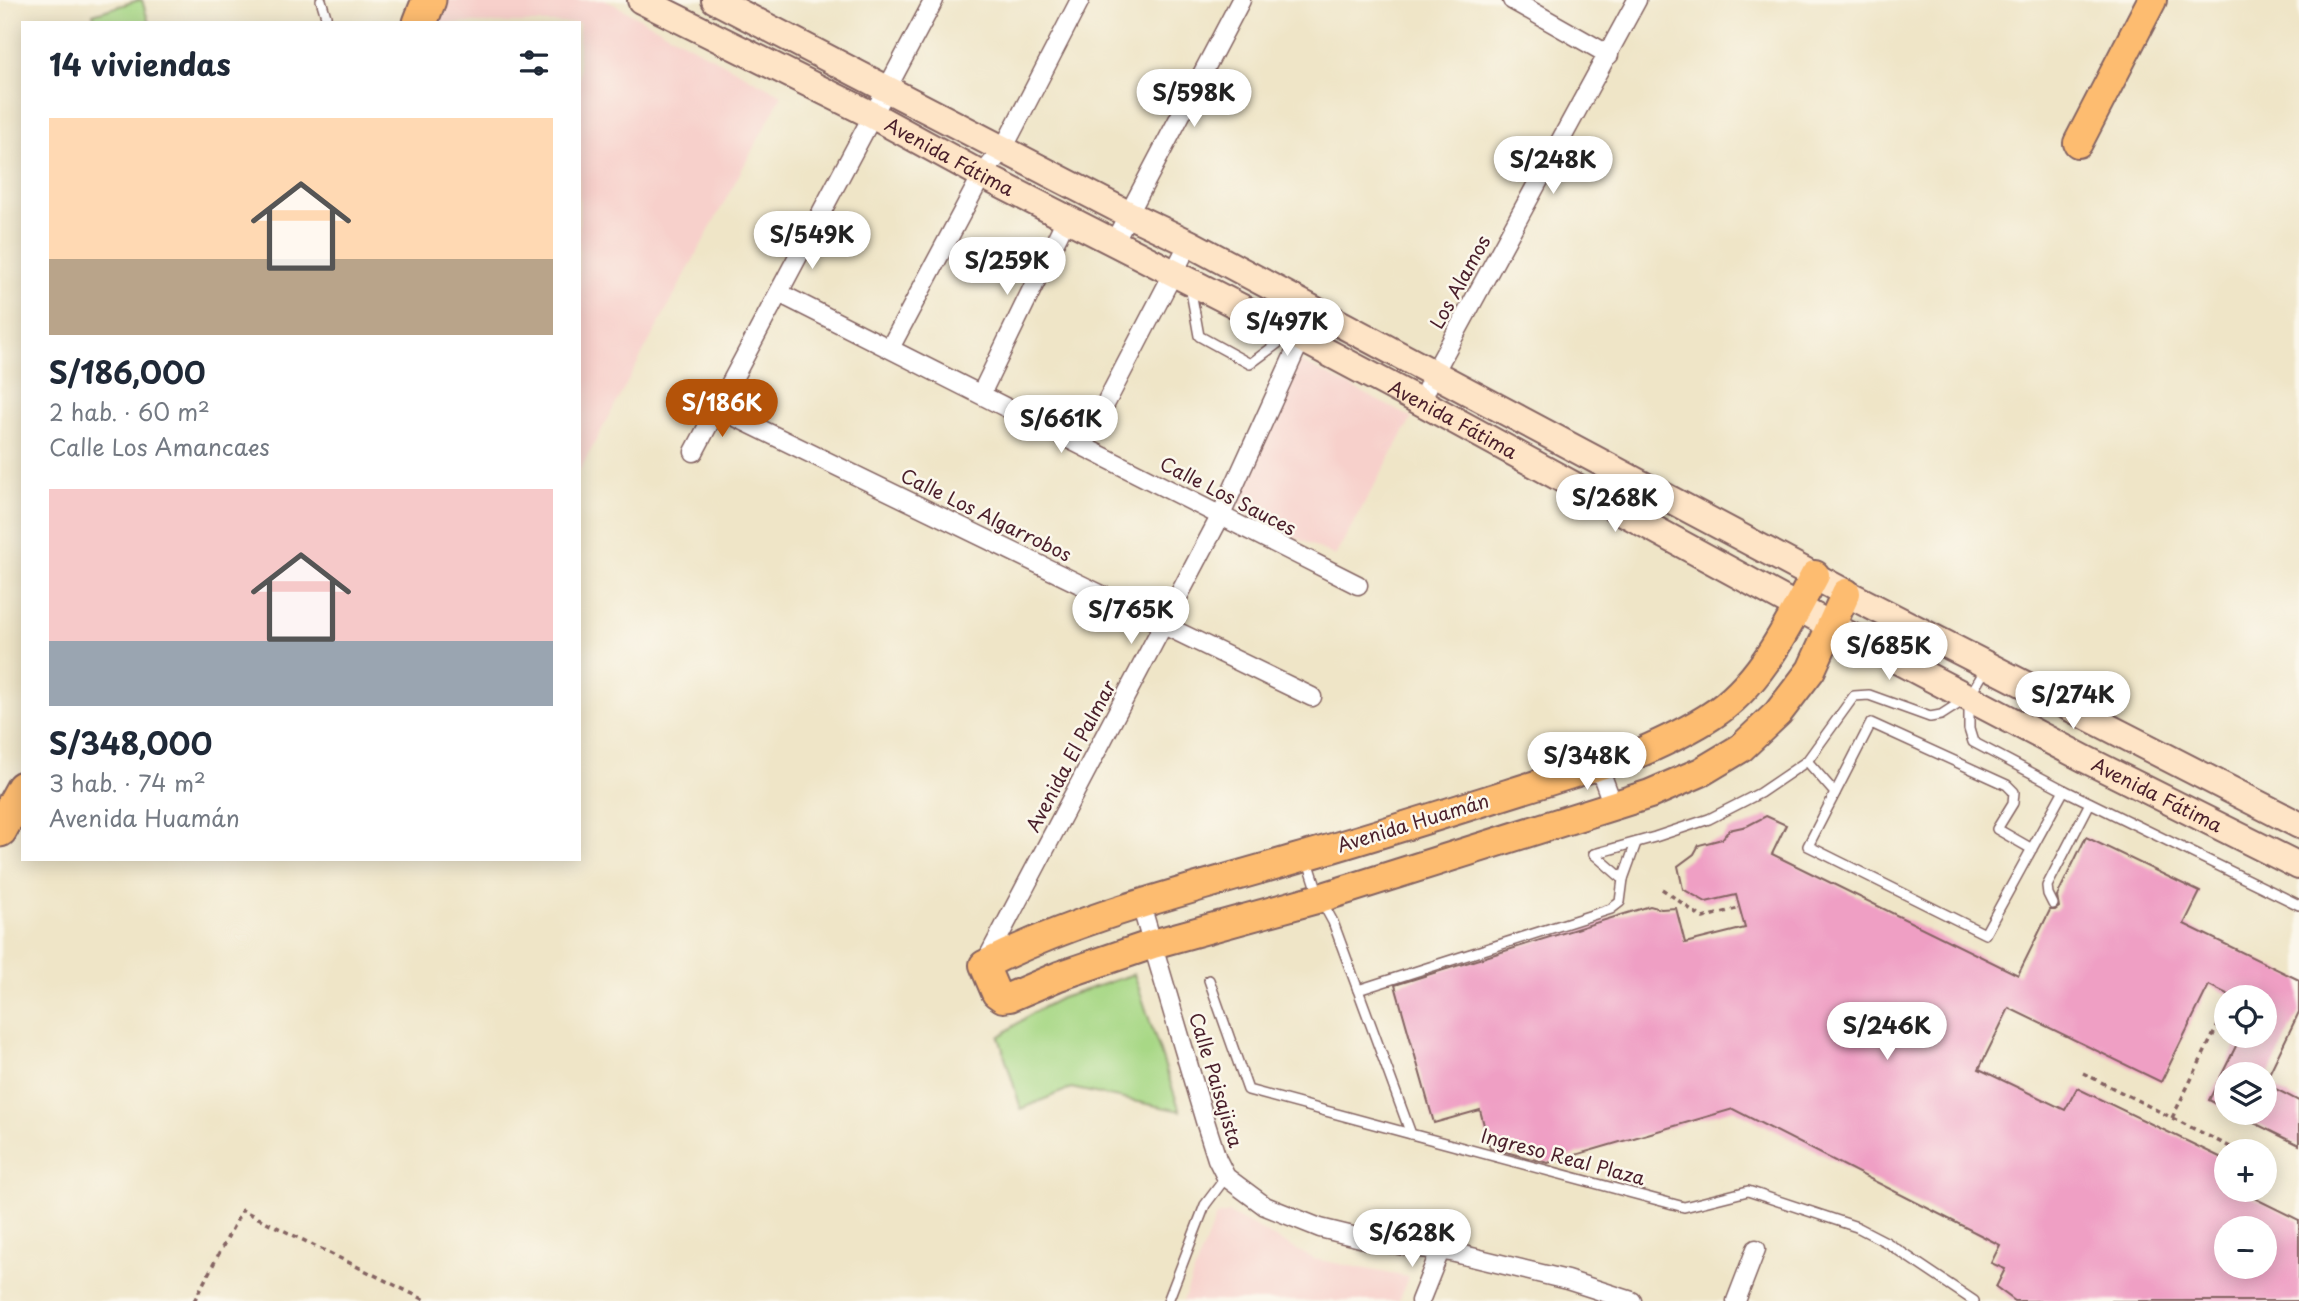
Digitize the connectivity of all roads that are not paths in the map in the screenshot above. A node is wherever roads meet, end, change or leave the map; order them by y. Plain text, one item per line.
1 (321, 0) edge
2 (429, 0) edge
3 (641, 0) edge
4 (715, 0) edge
5 (934, 0) edge
6 (1080, 0) edge
7 (1241, 0) edge
8 (1511, 0) edge
9 (1637, 0) edge
10 (2152, 0) edge
11 (327, 21) edge
12 (421, 21) edge
13 (1609, 55) junction
14 (889, 89) junction
15 (872, 115) junction
16 (2078, 143) dead end
17 (1003, 149) junction
18 (982, 174) junction
19 (1128, 214) junction
20 (1067, 217) junction
21 (1114, 242) junction
22 (1189, 243) junction
23 (1182, 277) junction
24 (779, 293) junction
25 (1296, 336) junction
26 (890, 348) junction
27 (1434, 373) junction
28 (981, 394) junction
29 (1422, 402) junction
30 (717, 408) junction
31 (1084, 445) junction
32 (694, 452) dead end
33 (1644, 484) junction
34 (1627, 514) junction
35 (1220, 517) junction
36 (1815, 575) junction
37 (1358, 585) dead end
38 (1846, 593) junction
39 (1798, 607) junction
40 (1164, 624) junction
41 (1832, 626) junction
42 (1988, 666) junction
43 (1312, 697) dead end
44 (1969, 697) junction
45 (2103, 726) junction
46 (2085, 759) junction
47 (1807, 761) junction
48 (1598, 765) junction
49 (2064, 790) junction
50 (21, 792) edge
51 (1835, 793) junction
52 (2090, 803) junction
53 (1613, 805) junction
54 (2299, 825) edge
55 (0, 830) edge
56 (1636, 842) junction
57 (2032, 849) junction
58 (1306, 856) junction
59 (2299, 866) edge
60 (1623, 879) junction
61 (1320, 898) junction
62 (2053, 904) dead end
63 (1140, 905) junction
64 (2299, 905) edge
65 (1153, 944) junction
66 (984, 965) junction
67 (1209, 980) dead end
68 (1358, 990) junction
69 (1411, 1134) junction
70 (1226, 1177) junction
71 (1756, 1249) dead end
72 (1440, 1251) junction
73 (1593, 1295) edge
74 (1168, 1301) edge
75 (1420, 1301) edge
76 (1632, 1301) edge
77 (1736, 1301) edge
78 (1975, 1301) edge

1 - 11 lane
2 - 12 highway
3 - 15 main road, Avenida Fátima
4 - 14 main road, Avenida Fátima
5 - 14 street
6 - 17 street
7 - 19 street
8 - 13 street
9 - 13 street, Los Alamos
10 - 16 main road
13 - 27 street, Los Alamos
14 - 15 street
14 - 17 main road, Avenida Fátima
15 - 18 main road, Avenida Fátima
15 - 24 street
17 - 18 street
17 - 19 main road, Avenida Fátima
18 - 20 main road, Avenida Fátima
18 - 26 street
19 - 21 street
19 - 22 main road, Avenida Fátima
20 - 21 main road, Avenida Fátima
20 - 28 street
21 - 23 main road, Avenida Fátima
22 - 23 street
22 - 27 main road, Avenida Fátima
23 - 25 main road, Avenida Fátima
23 - 25 lane
23 - 31 street
24 - 26 street, Calle Los Sauces
24 - 30 street
25 - 29 main road, Avenida Fátima
25 - 35 street, Avenida El Palmar
26 - 28 street, Calle Los Sauces
27 - 29 street, Los Alamos
27 - 33 main road, Avenida Fátima
28 - 31 street, Calle Los Sauces
29 - 34 main road, Avenida Fátima
30 - 32 street
30 - 40 street, Calle Los Algarrobos
31 - 35 street, Calle Los Sauces
33 - 34 main road
33 - 36 main road, Avenida Fátima
34 - 39 main road, Avenida Fátima
35 - 37 street, Calle Los Sauces
35 - 40 street, Avenida El Palmar
36 - 38 main road, Avenida Fátima
36 - 39 main road, Avenida Huamán
38 - 41 main road
38 - 42 main road, Avenida Fátima
39 - 41 main road, Avenida Fátima
39 - 48 main road, Avenida Huamán
40 - 43 street, Calle Los Algarrobos
40 - 66 street, Avenida El Palmar
41 - 44 main road, Avenida Fátima
41 - 53 main road
42 - 44 lane
42 - 45 main road, Avenida Fátima
44 - 46 main road, Avenida Fátima
44 - 47 lane
44 - 49 lane
45 - 46 main road
45 - 54 main road, Avenida Fátima
46 - 59 main road, Avenida Fátima
47 - 51 lane
47 - 56 lane
48 - 53 street
48 - 58 main road, Avenida Huamán
49 - 52 lane
49 - 57 lane
50 - 55 highway
51 - 57 lane
51 - 57 lane
52 - 62 lane
52 - 64 lane
53 - 61 main road
56 - 60 lane
56 - 60 lane
58 - 61 lane
58 - 63 main road, Avenida Huamán
60 - 68 lane
61 - 65 main road
61 - 68 lane
63 - 65 street, Calle Paisajista
63 - 66 main road, Avenida Huamán
65 - 66 main road
65 - 70 street, Calle Paisajista
67 - 69 lane, Ingreso Real Plaza
68 - 69 lane
69 - 78 lane, Ingreso Real Plaza
70 - 72 street, Calle Paisajista
70 - 74 lane
71 - 77 street
72 - 73 street, Calle Paisajista
72 - 75 street
73 - 76 street, Calle Paisajista

